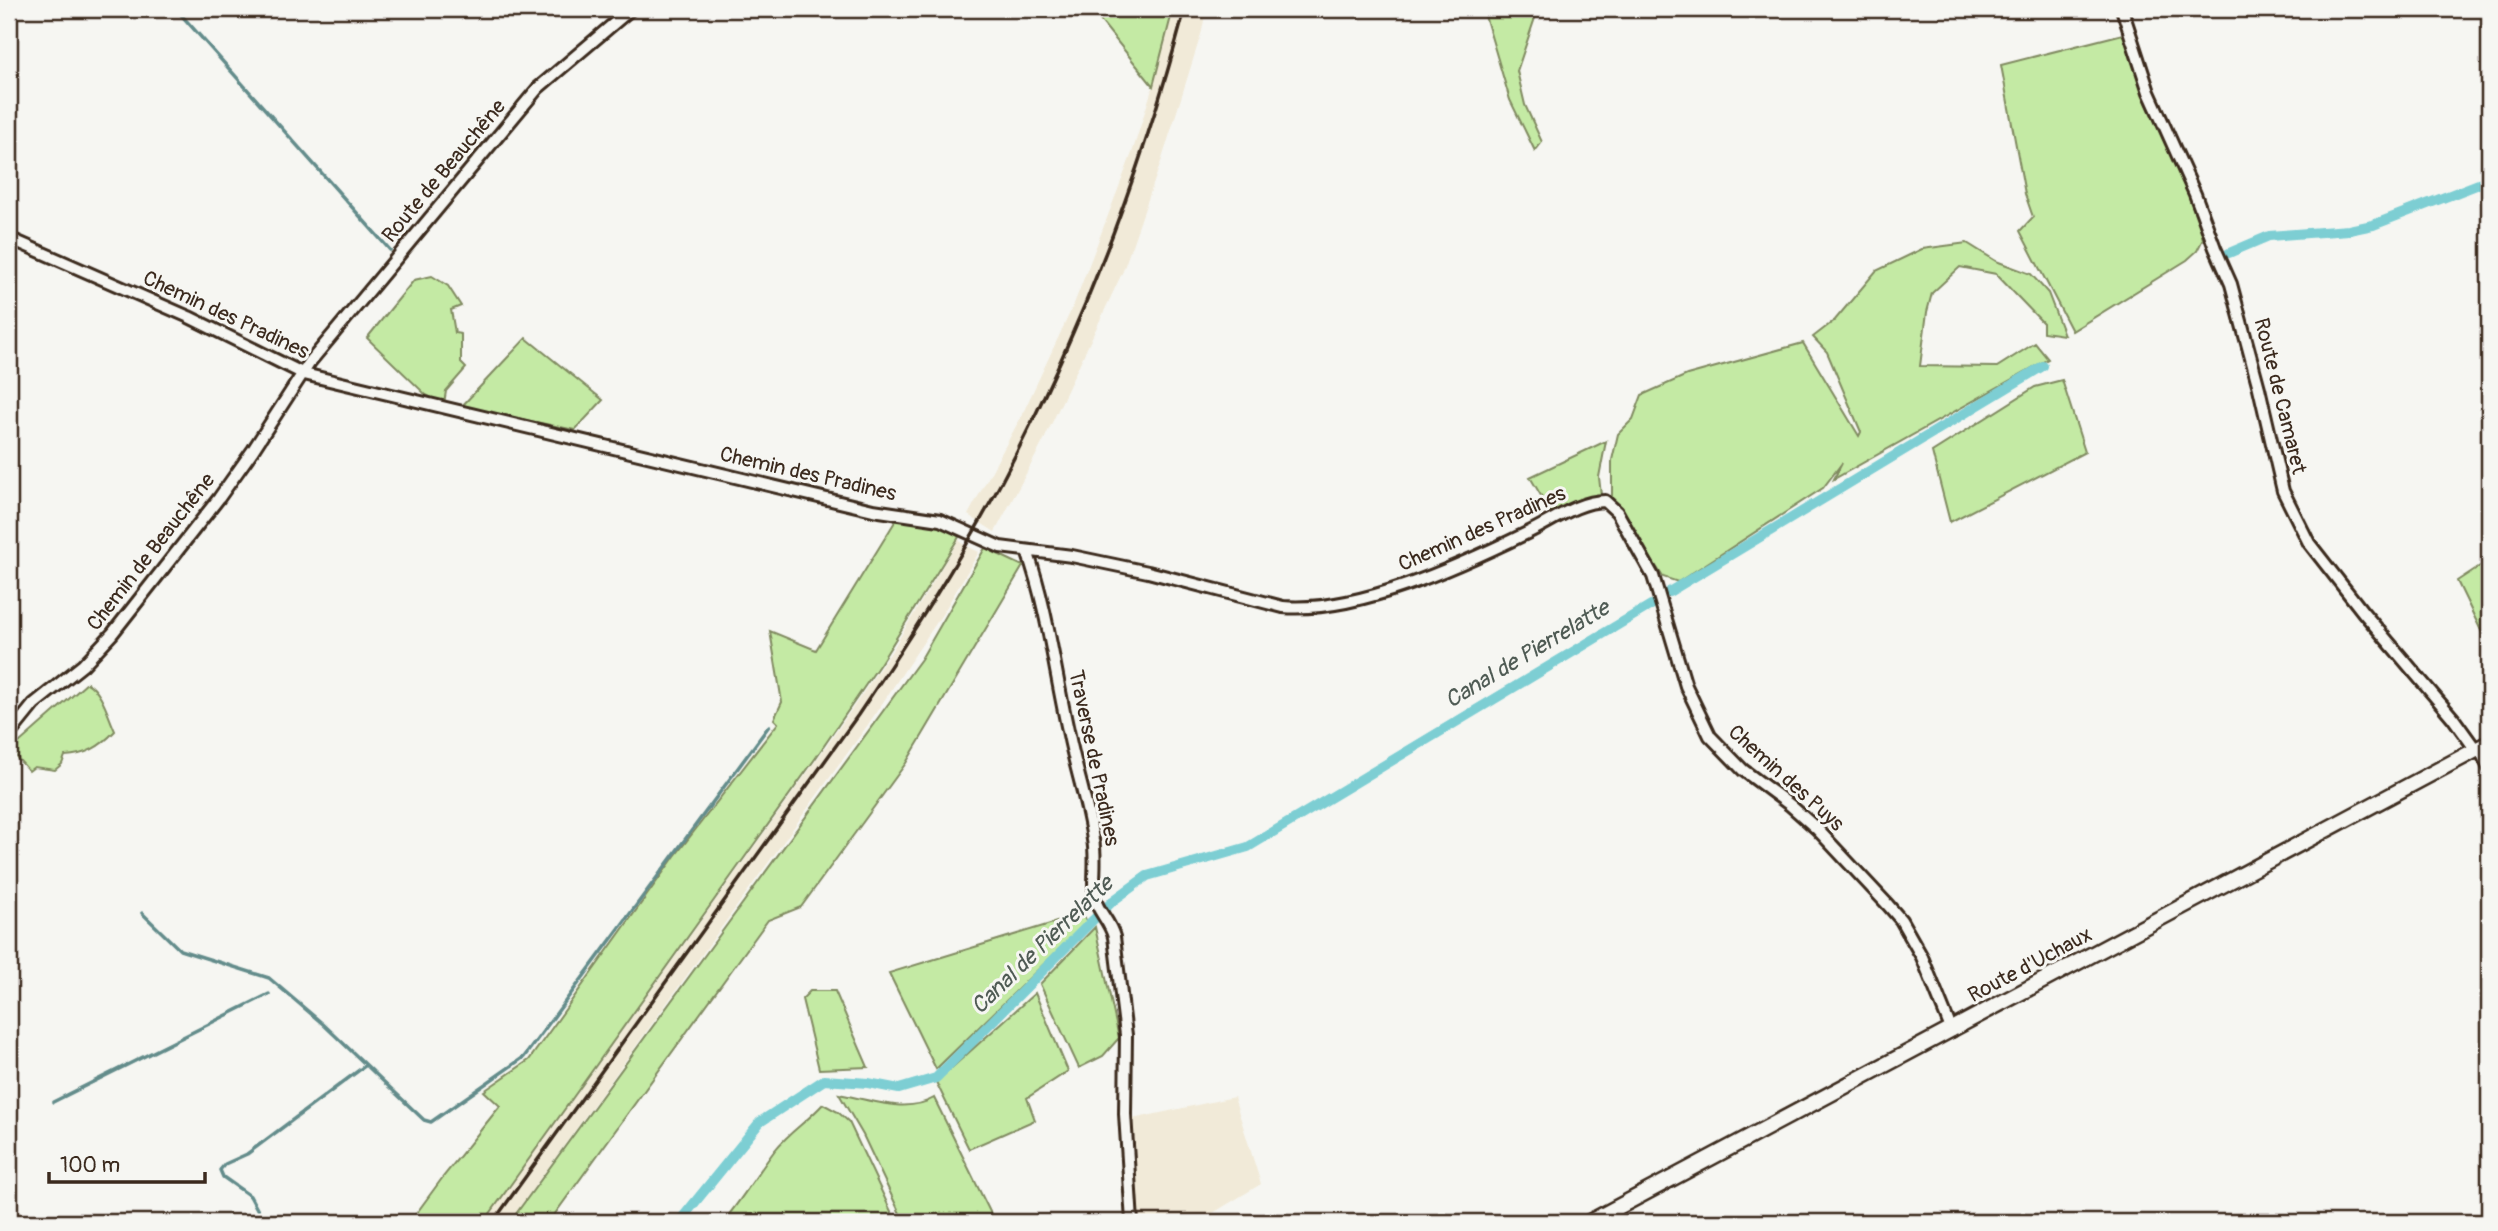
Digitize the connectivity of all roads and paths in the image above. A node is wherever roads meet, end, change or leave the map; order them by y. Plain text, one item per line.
1 (631, 9) edge
2 (2122, 9) edge
3 (9, 238) edge
4 (304, 374) junction
5 (1605, 501) joint
6 (1027, 551) junction
7 (9, 735) edge
8 (2482, 747) edge
9 (2489, 768) edge
10 (1952, 1031) junction
11 (1132, 1222) edge
12 (1590, 1222) edge

1 - 4 street, Route de Beauchêne
2 - 8 street, Route de Camaret
3 - 4 street, Chemin des Pradines
4 - 6 street, Chemin des Pradines
4 - 7 street, Chemin de Beauchêne
5 - 6 street, Chemin des Pradines
5 - 10 street, Chemin des Puys
6 - 11 street, Traverse de Pradines
8 - 9 street, Route de Camaret
8 - 10 main road, Route d'Uchaux
10 - 12 main road, Route d'Uchaux

